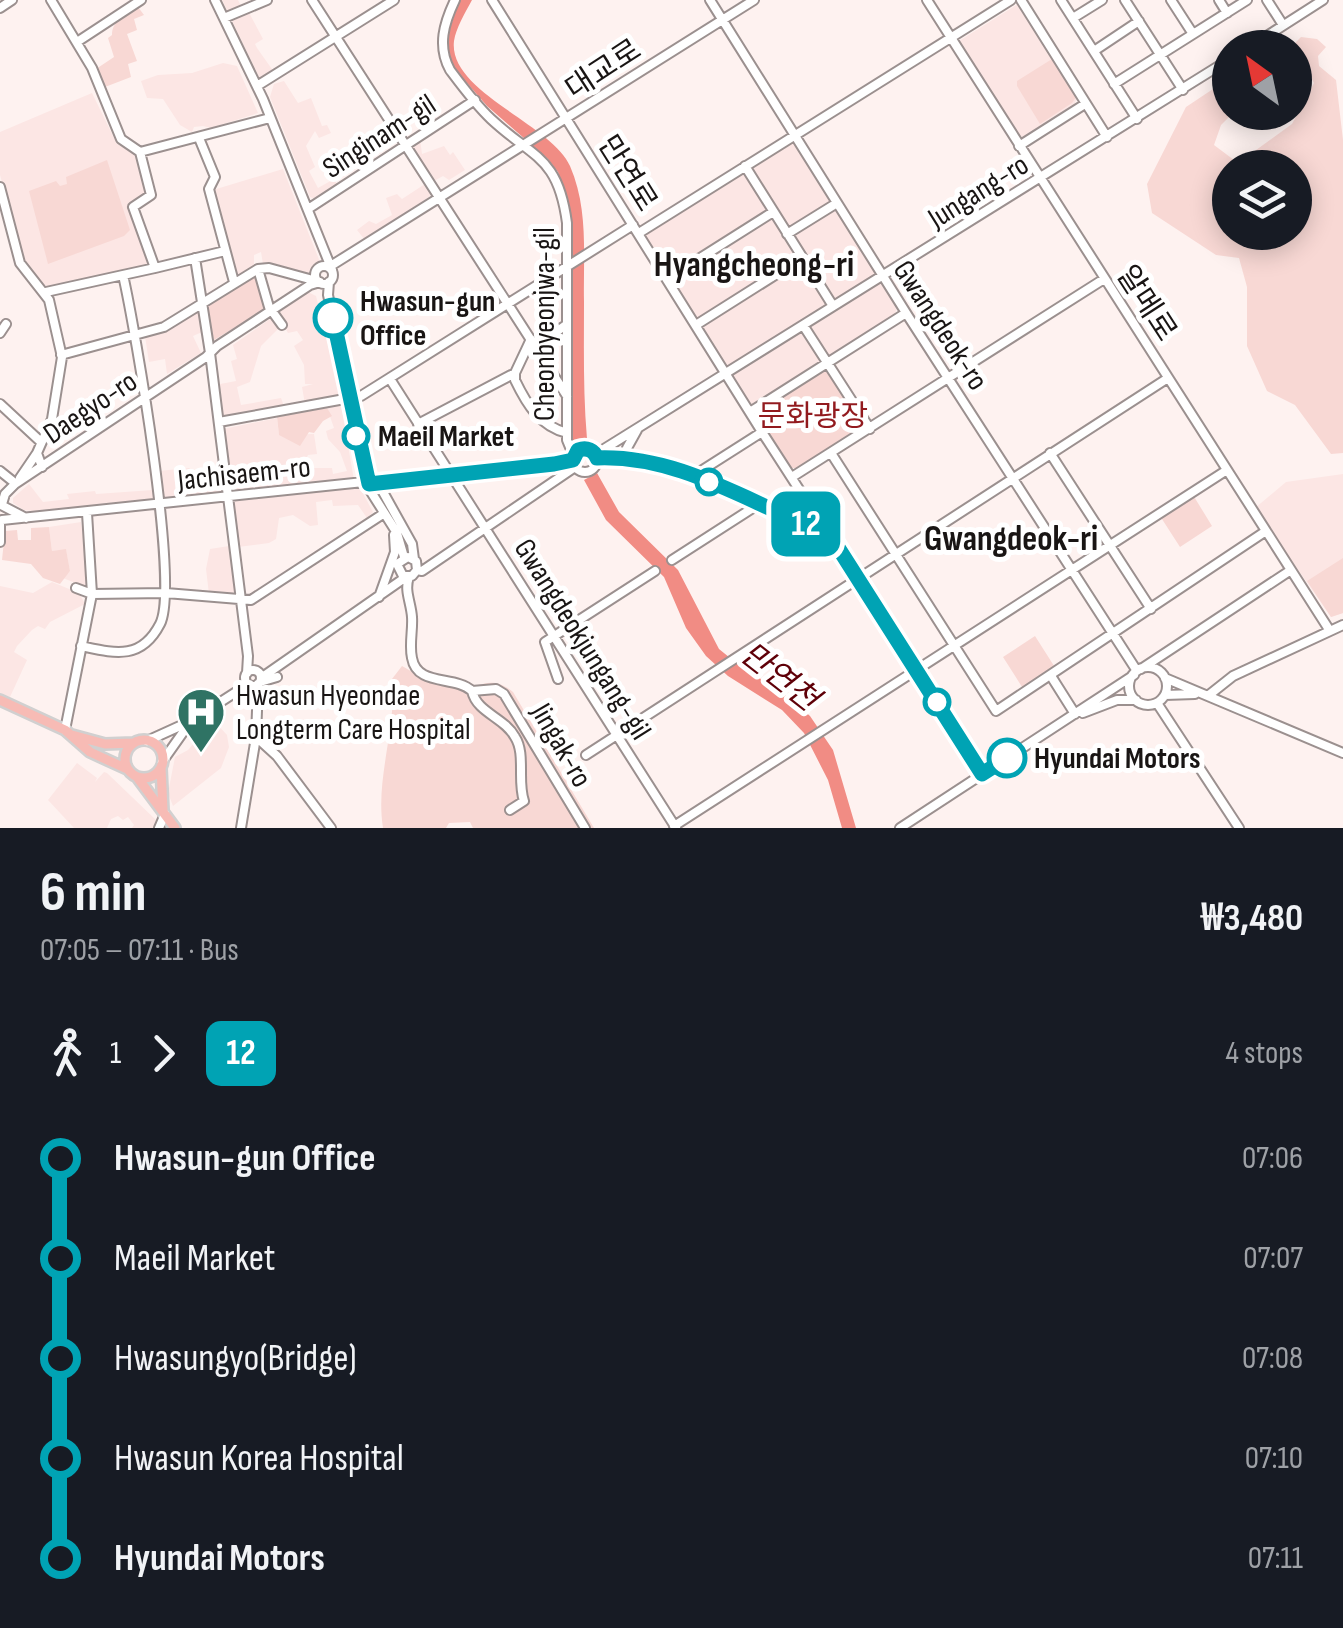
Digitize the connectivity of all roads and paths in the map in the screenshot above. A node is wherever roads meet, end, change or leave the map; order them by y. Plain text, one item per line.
1 (12, 0) edge
2 (51, 0) edge
3 (141, 0) edge
4 (215, 0) edge
5 (267, 0) edge
6 (312, 0) edge
7 (394, 0) edge
8 (454, 0) edge
9 (492, 0) edge
10 (710, 0) edge
11 (754, 0) edge
12 (927, 0) edge
13 (1011, 0) edge
14 (1021, 0) edge
15 (1061, 0) edge
16 (1102, 0) edge
17 (1126, 0) edge
18 (1171, 0) edge
19 (1218, 0) edge
20 (1247, 0) edge
21 (1267, 0) edge
22 (1323, 0) edge
23 (0, 8) edge
24 (1227, 13) junction
25 (224, 18) junction
26 (1073, 18) junction
27 (722, 20) junction
28 (1139, 22) junction
29 (1283, 25) junction
30 (1275, 30) edge
31 (1193, 34) junction
32 (336, 36) junction
33 (951, 37) junction
34 (76, 42) junction
35 (1094, 51) junction
36 (1160, 55) junction
37 (1212, 71) edge
38 (1114, 84) junction
39 (257, 86) junction
40 (1183, 90) junction
41 (475, 100) junction
42 (1085, 104) junction
43 (270, 118) junction
44 (568, 118) junction
45 (1137, 119) junction
46 (794, 135) junction
47 (1107, 137) junction
48 (199, 138) junction
49 (406, 145) junction
50 (525, 145) junction
51 (1019, 146) junction
52 (140, 152) junction
53 (746, 166) junction
54 (1040, 179) junction
55 (0, 187) edge
56 (440, 198) junction
57 (837, 203) junction
58 (308, 209) junction
59 (773, 212) junction
60 (636, 229) junction
61 (788, 234) junction
62 (225, 251) junction
63 (326, 256) junction
64 (195, 258) junction
65 (802, 258) junction
66 (342, 262) junction
67 (568, 265) junction
68 (155, 268) junction
69 (258, 269) junction
70 (123, 275) junction
71 (322, 276) junction
72 (883, 276) junction
73 (667, 279) junction
74 (1104, 279) junction
75 (234, 282) junction
76 (46, 292) junction
77 (327, 294) junction
78 (508, 303) junction
79 (202, 304) junction
80 (833, 306) junction
81 (272, 310) junction
82 (906, 312) junction
83 (6, 324) dead end
84 (282, 324) dead end
85 (696, 324) junction
86 (566, 325) junction
87 (802, 325) junction
88 (0, 333) edge
89 (136, 335) junction
90 (534, 342) junction
91 (210, 353) junction
92 (61, 355) junction
93 (827, 363) junction
94 (515, 373) junction
95 (726, 373) junction
96 (1168, 378) junction
97 (390, 379) junction
98 (948, 379) junction
99 (566, 396) junction
100 (144, 399) junction
101 (349, 400) junction
102 (0, 404) edge
103 (750, 412) junction
104 (219, 422) junction
105 (418, 424) junction
106 (640, 426) junction
107 (870, 429) junction
108 (762, 432) junction
109 (567, 433) junction
110 (41, 442) junction
111 (37, 453) junction
112 (831, 453) junction
113 (1050, 453) junction
114 (596, 456) junction
115 (628, 457) junction
116 (574, 461) junction
117 (554, 464) junction
118 (42, 466) junction
119 (1227, 470) junction
120 (0, 471) edge
121 (450, 475) junction
122 (693, 476) junction
123 (792, 477) junction
124 (1012, 477) junction
125 (559, 480) junction
126 (15, 483) junction
127 (371, 484) junction
128 (228, 496) junction
129 (2, 504) edge
130 (158, 504) junction
131 (759, 504) junction
132 (88, 513) junction
133 (26, 518) junction
134 (386, 518) junction
135 (1, 522) edge
136 (825, 527) junction
137 (487, 529) junction
138 (1266, 532) junction
139 (0, 542) edge
140 (1110, 545) junction
141 (894, 552) junction
142 (672, 560) dead end
143 (413, 562) junction
144 (1072, 569) junction
145 (397, 570) junction
146 (1291, 570) junction
147 (655, 571) dead end
148 (857, 576) junction
149 (407, 577) junction
150 (76, 588) dead end
151 (166, 593) junction
152 (92, 594) junction
153 (383, 594) junction
154 (241, 600) junction
155 (1151, 609) junction
156 (1343, 625) edge
157 (1330, 630) junction
158 (1114, 634) junction
159 (554, 637) junction
160 (954, 645) junction
161 (81, 646) junction
162 (916, 670) junction
163 (1137, 672) junction
164 (1051, 676) junction
165 (1165, 678) junction
166 (558, 679) dead end
167 (254, 682) junction
168 (472, 691) junction
169 (236, 692) junction
170 (1165, 695) junction
171 (1209, 695) junction
172 (0, 700) edge
173 (1136, 700) junction
174 (1157, 703) junction
175 (1075, 714) junction
176 (190, 721) junction
177 (1056, 726) junction
178 (68, 733) junction
179 (617, 734) junction
180 (256, 737) junction
181 (148, 740) junction
182 (135, 742) junction
183 (1343, 753) edge
184 (586, 755) dead end
185 (164, 761) junction
186 (126, 766) junction
187 (982, 774) junction
188 (139, 778) junction
189 (162, 780) junction
190 (510, 810) dead end
191 (164, 812) junction
192 (675, 827) edge
193 (159, 828) edge
194 (174, 828) edge
195 (240, 828) edge
196 (331, 828) edge
197 (585, 828) edge
198 (900, 828) edge
199 (1239, 828) edge

1 - 23 street
2 - 34 street
3 - 34 street
4 - 25 street
5 - 25 street
6 - 32 street
7 - 32 street
8 - 41 street, Cheonbyeonjwa-gil
9 - 44 street, 만연로
10 - 27 street, Gwangdeok-ro
11 - 27 street, 대교로
12 - 33 street, 알메로
13 - 33 street
14 - 42 street
15 - 26 street
16 - 26 street
17 - 28 street
18 - 31 street
19 - 24 street
20 - 24 street
21 - 29 street
22 - 29 street
24 - 31 street
25 - 39 street
26 - 35 street
27 - 44 street, 대교로
27 - 46 street, Gwangdeok-ro
28 - 35 street
28 - 36 street
29 - 30 street
31 - 36 street
32 - 39 street
32 - 49 street
33 - 46 street
33 - 51 street, 알메로
34 - 52 street
35 - 38 street
36 - 38 street
36 - 40 street
37 - 40 street, Jungang-ro
38 - 45 street
39 - 43 street
40 - 45 street, Jungang-ro
41 - 49 street, Singinam-gil
41 - 50 street, Cheonbyeonjwa-gil
42 - 47 street
42 - 51 street
43 - 48 street
43 - 58 street
44 - 50 street, 대교로
44 - 60 street, 만연로
45 - 47 street, Jungang-ro
46 - 53 street
46 - 57 street, Gwangdeok-ro
47 - 54 street, Jungang-ro
48 - 52 street
48 - 62 street
49 - 56 street
49 - 58 street, Singinam-gil
50 - 56 street
50 - 67 street, Cheonbyeonjwa-gil
51 - 54 street, 알메로
52 - 68 street
53 - 59 street
53 - 60 street
54 - 72 street, Jungang-ro
54 - 74 street, 알메로
55 - 76 street
56 - 66 street
56 - 78 street
57 - 61 street
57 - 72 street, Gwangdeok-ro
58 - 63 street
59 - 61 street
59 - 73 street
60 - 67 street
60 - 73 street, 만연로
61 - 65 street
62 - 64 street
62 - 75 street
63 - 66 street
63 - 71 street
64 - 68 street
64 - 79 street
65 - 80 street
65 - 85 street
66 - 71 street, Daegyo-ro
67 - 78 street
67 - 86 street, Cheonbyeonjwa-gil
68 - 70 street
69 - 71 street
69 - 75 street
69 - 81 street
70 - 76 street
70 - 89 street, Jachisaem-ro
71 - 77 street
71 - 77 street
71 - 81 street, Daegyo-ro
72 - 80 street, Jungang-ro
72 - 82 street, Gwangdeok-ro
73 - 85 street, 만연로
74 - 96 street, 알메로
74 - 98 street
75 - 79 street
76 - 92 street
77 - 101 street
78 - 90 street
78 - 97 street
79 - 89 street
79 - 91 street
80 - 87 street, Jungang-ro
81 - 84 street
81 - 91 street, Daegyo-ro
82 - 93 street
82 - 98 street, Gwangdeok-ro
83 - 88 street
85 - 95 street, 만연로
86 - 90 street
86 - 99 street, Cheonbyeonjwa-gil
87 - 93 street
87 - 95 street, Jungang-ro
89 - 92 street
89 - 100 street, Jachisaem-ro
90 - 94 street
90 - 99 street
91 - 100 street, Daegyo-ro
91 - 104 street
92 - 110 street
93 - 103 street
93 - 107 street
94 - 105 street
94 - 109 street
95 - 103 street, 만연로
95 - 106 street, Jungang-ro
96 - 113 street
96 - 119 street, 알메로
97 - 101 street
97 - 105 street, Gwangdeokjungang-gil
98 - 107 street
98 - 124 street, Gwangdeok-ro
99 - 109 street, Cheonbyeonjwa-gil
100 - 118 street, Daegyo-ro
100 - 130 street, Jachisaem-ro
101 - 104 street
101 - 127 street
102 - 110 street
103 - 108 street, 만연로
104 - 128 street
105 - 121 street, Gwangdeokjungang-gil
106 - 114 street, Jungang-ro
106 - 115 street
107 - 112 street
108 - 122 street
108 - 123 street, 만연로
109 - 116 street, Cheonbyeonjwa-gil
110 - 111 street
111 - 118 street
111 - 126 street
112 - 123 street
112 - 141 street
113 - 124 street
113 - 140 street
114 - 115 street
114 - 116 street
114 - 116 street
115 - 122 street
116 - 117 street, Jachisaem-ro
116 - 125 street
117 - 121 street, Jachisaem-ro
117 - 125 street
118 - 126 street, Daegyo-ro
119 - 138 street, 알메로
119 - 140 street
120 - 126 street
121 - 127 street, Jachisaem-ro
121 - 137 street, Gwangdeokjungang-gil
122 - 131 street
123 - 136 street, 만연로
124 - 141 street
124 - 144 street, Gwangdeok-ro
125 - 137 street
126 - 129 street, Daegyo-ro
127 - 128 street, Jachisaem-ro
127 - 134 street
127 - 143 street
128 - 130 street, Jachisaem-ro
128 - 154 street
129 - 133 street
129 - 135 street
130 - 132 street, Jachisaem-ro
130 - 151 street
131 - 136 street
131 - 142 street
132 - 133 street, Jachisaem-ro
132 - 152 street
133 - 135 street, Jachisaem-ro
134 - 143 street
134 - 153 street
134 - 154 street
135 - 139 street
136 - 148 street, 만연로
137 - 143 street
137 - 159 street, Gwangdeokjungang-gil
138 - 146 street, 알메로
138 - 155 street
140 - 144 street
140 - 155 street
141 - 148 street
141 - 160 street
143 - 145 street
143 - 149 street
144 - 158 street, Gwangdeok-ro
144 - 160 street
145 - 149 street
145 - 153 street
146 - 157 street, 알메로
146 - 163 street
147 - 159 street
148 - 162 street, 만연로
148 - 179 street
149 - 153 street
149 - 168 street, Jingak-ro
150 - 152 street
151 - 152 street
151 - 154 street
151 - 161 street
152 - 161 street
153 - 167 street
154 - 167 street
155 - 158 street
156 - 157 street
157 - 171 street
158 - 163 street, Gwangdeok-ro
158 - 164 street
159 - 166 street
159 - 179 street, Gwangdeokjungang-gil
160 - 162 street
160 - 164 street
161 - 178 street
162 - 187 street, 만연로
162 - 192 street
163 - 165 street
163 - 173 street
163 - 175 street
164 - 175 street
165 - 170 street
165 - 171 street
167 - 169 street
167 - 169 street
167 - 180 street
168 - 190 street
168 - 197 street, Jingak-ro
169 - 176 street
170 - 171 street
170 - 174 street
171 - 183 street
172 - 178 main road
173 - 174 street
173 - 177 street
174 - 199 street
175 - 177 street
176 - 181 street
176 - 185 street
177 - 187 street
178 - 182 main road
178 - 186 main road
179 - 184 street
179 - 192 street, Gwangdeokjungang-gil
180 - 195 street
180 - 196 street
181 - 182 main road
181 - 185 main road
182 - 186 main road
185 - 188 main road
185 - 189 main road
185 - 189 main road
186 - 188 main road
187 - 198 street
188 - 191 main road
189 - 191 main road
191 - 193 street
191 - 194 main road

